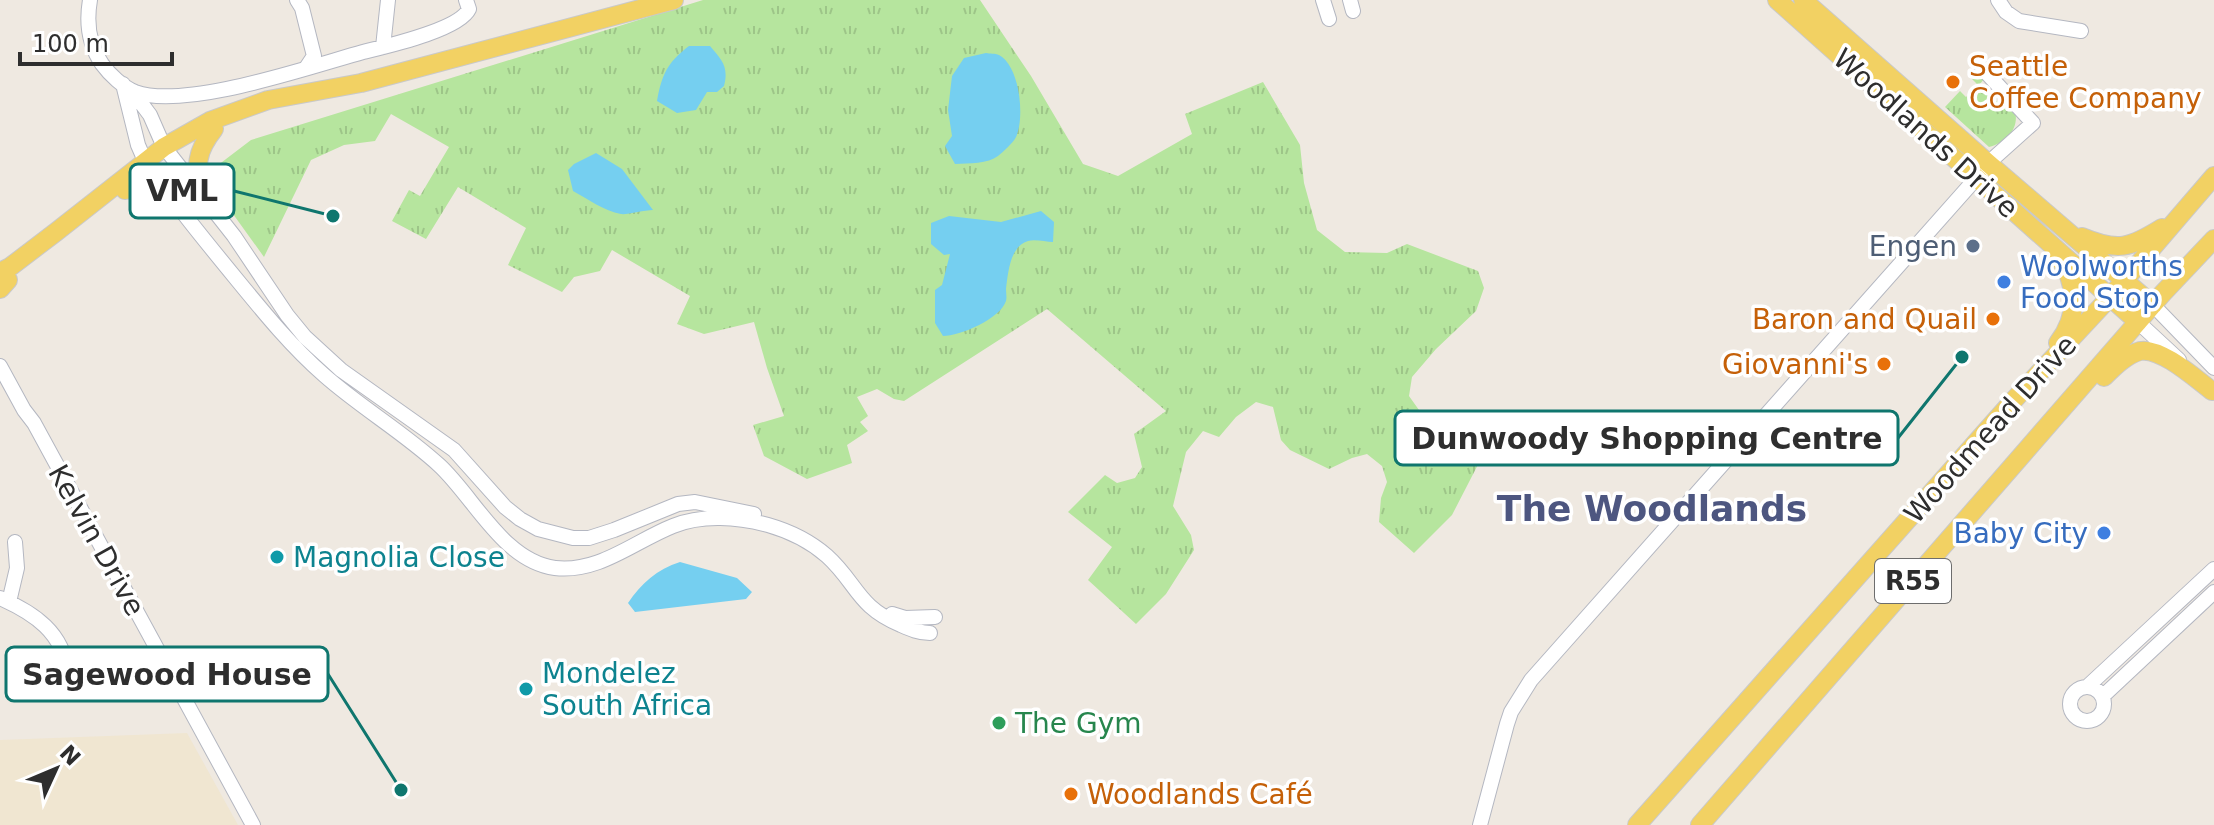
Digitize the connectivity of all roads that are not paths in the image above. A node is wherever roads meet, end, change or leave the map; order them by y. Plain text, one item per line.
1 (90, 0) edge
2 (297, 0) edge
3 (388, 0) edge
4 (466, 0) edge
5 (674, 0) edge
6 (1323, 0) edge
7 (1777, 0) edge
8 (1803, 0) edge
9 (1998, 0) edge
10 (1329, 19) dead end
11 (2081, 31) dead end
12 (383, 47) junction
13 (306, 68) junction
14 (1982, 68) dead end
15 (361, 83) junction
16 (128, 88) junction
17 (214, 129) junction
18 (167, 151) junction
19 (148, 166) junction
20 (1983, 171) junction
21 (2214, 176) edge
22 (125, 190) junction
23 (202, 195) junction
24 (179, 206) junction
25 (2180, 217) junction
26 (2065, 229) junction
27 (2214, 239) edge
28 (2046, 240) junction
29 (2125, 280) junction
30 (2, 281) edge
31 (2110, 297) junction
32 (2153, 305) junction
33 (2138, 322) junction
34 (0, 352) edge
35 (0, 366) edge
36 (2214, 368) edge
37 (2213, 392) edge
38 (2012, 402) junction
39 (2055, 419) junction
40 (34, 423) junction
41 (15, 542) dead end
42 (2214, 569) edge
43 (2214, 592) edge
44 (4, 600) edge
45 (935, 617) dead end
46 (930, 633) dead end
47 (67, 672) dead end
48 (2088, 686) junction
49 (2103, 696) junction
50 (253, 825) edge
51 (1480, 825) edge
52 (1637, 825) edge
53 (1700, 825) edge

1 - 16 street
2 - 13 street
3 - 12 street
4 - 12 street
5 - 15 main road
6 - 10 street
7 - 20 main road, Woodlands Drive
8 - 20 main road, Woodlands Drive
9 - 11 street
12 - 13 street
13 - 16 street
14 - 20 street
15 - 17 main road
15 - 18 main road
16 - 18 street
16 - 19 street
17 - 18 main road
17 - 23 main road
18 - 19 main road
18 - 23 street
19 - 22 main road
19 - 24 street
19 - 30 main road
20 - 26 main road, Woodlands Drive
20 - 28 main road, Woodlands Drive
20 - 51 street
21 - 25 main road, Woodmead Drive / R55
22 - 24 main road
22 - 30 main road
23 - 45 street
24 - 46 street
25 - 26 main road
25 - 29 main road, Woodmead Drive / R55
26 - 29 main road, Woodlands Drive
27 - 32 main road, Woodmead Drive / R55
28 - 31 main road, Woodlands Drive
28 - 38 main road
29 - 31 main road, Woodmead Drive / R55
29 - 32 main road, Woodlands Drive
31 - 33 main road, Woodlands Drive
31 - 38 main road, Woodmead Drive / R55
32 - 33 main road, Woodmead Drive / R55
32 - 36 street
33 - 37 street
33 - 39 main road, Woodmead Drive / R55
34 - 40 street, Kelvin Drive
35 - 40 street, Kelvin Drive
37 - 39 main road
38 - 52 main road, Woodmead Drive / R55
39 - 53 main road, Woodmead Drive / R55
40 - 50 street, Kelvin Drive
41 - 44 street
42 - 48 street
43 - 49 street
44 - 47 street
48 - 49 street
48 - 49 street

